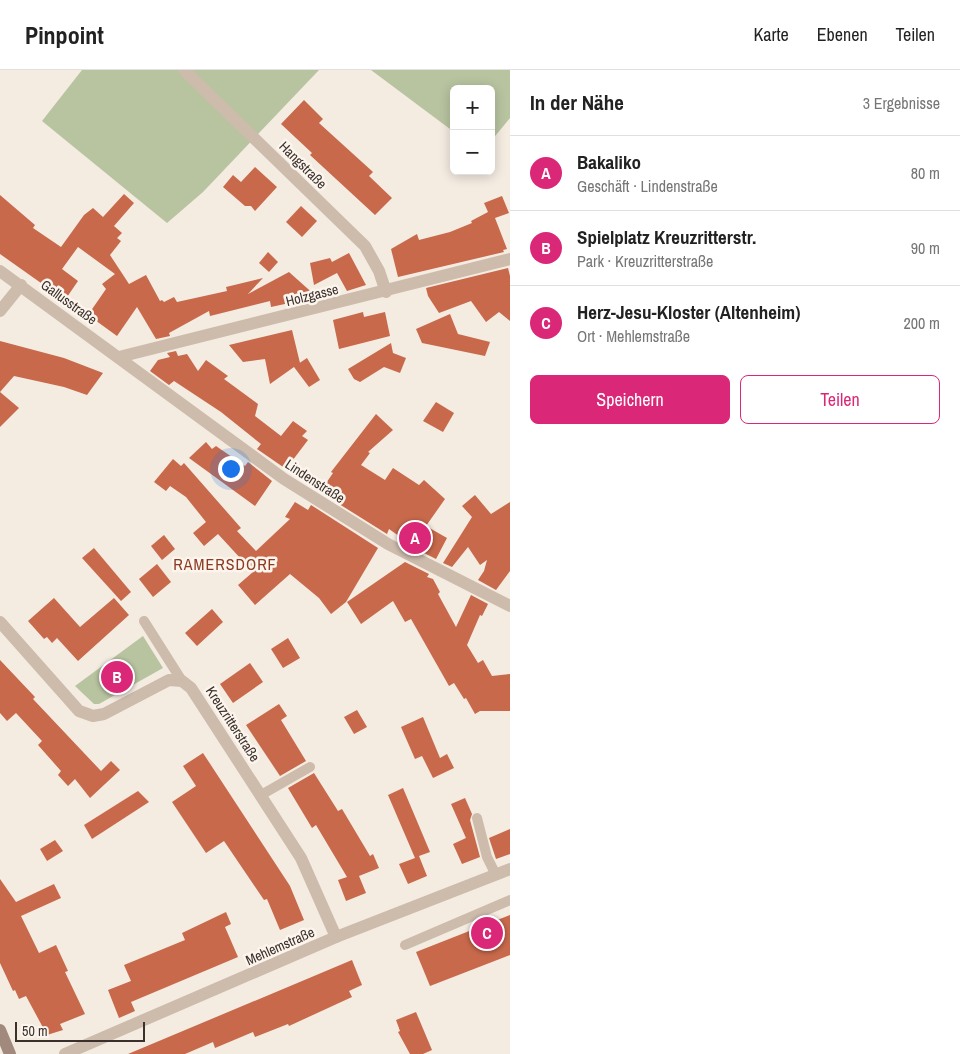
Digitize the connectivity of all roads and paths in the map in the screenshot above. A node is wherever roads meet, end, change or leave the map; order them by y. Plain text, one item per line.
1 (184, 70) edge
2 (510, 259) edge
3 (0, 271) edge
4 (21, 285) junction
5 (386, 292) junction
6 (0, 311) edge
7 (120, 357) junction
8 (510, 606) edge
9 (144, 621) dead end
10 (0, 622) edge
11 (182, 681) junction
12 (310, 767) dead end
13 (260, 795) junction
14 (477, 818) dead end
15 (510, 869) edge
16 (496, 875) junction
17 (510, 900) edge
18 (336, 937) junction
19 (405, 945) dead end
20 (0, 1030) edge
21 (9, 1054) edge
22 (65, 1054) edge

1 - 5 street, Hangstraße
2 - 5 street, Holzgasse
3 - 4 street, Gallusstraße
4 - 6 street
4 - 7 street, Gallusstraße
5 - 7 street, Holzgasse
7 - 8 street, Lindenstraße
9 - 11 lane
10 - 11 street
11 - 13 street, Kreuzritterstraße
12 - 13 lane
13 - 18 street, Kreuzritterstraße
14 - 16 lane
15 - 16 street, Mehlemstraße
16 - 18 street, Mehlemstraße
17 - 19 lane
18 - 22 street, Mehlemstraße
20 - 21 main road

